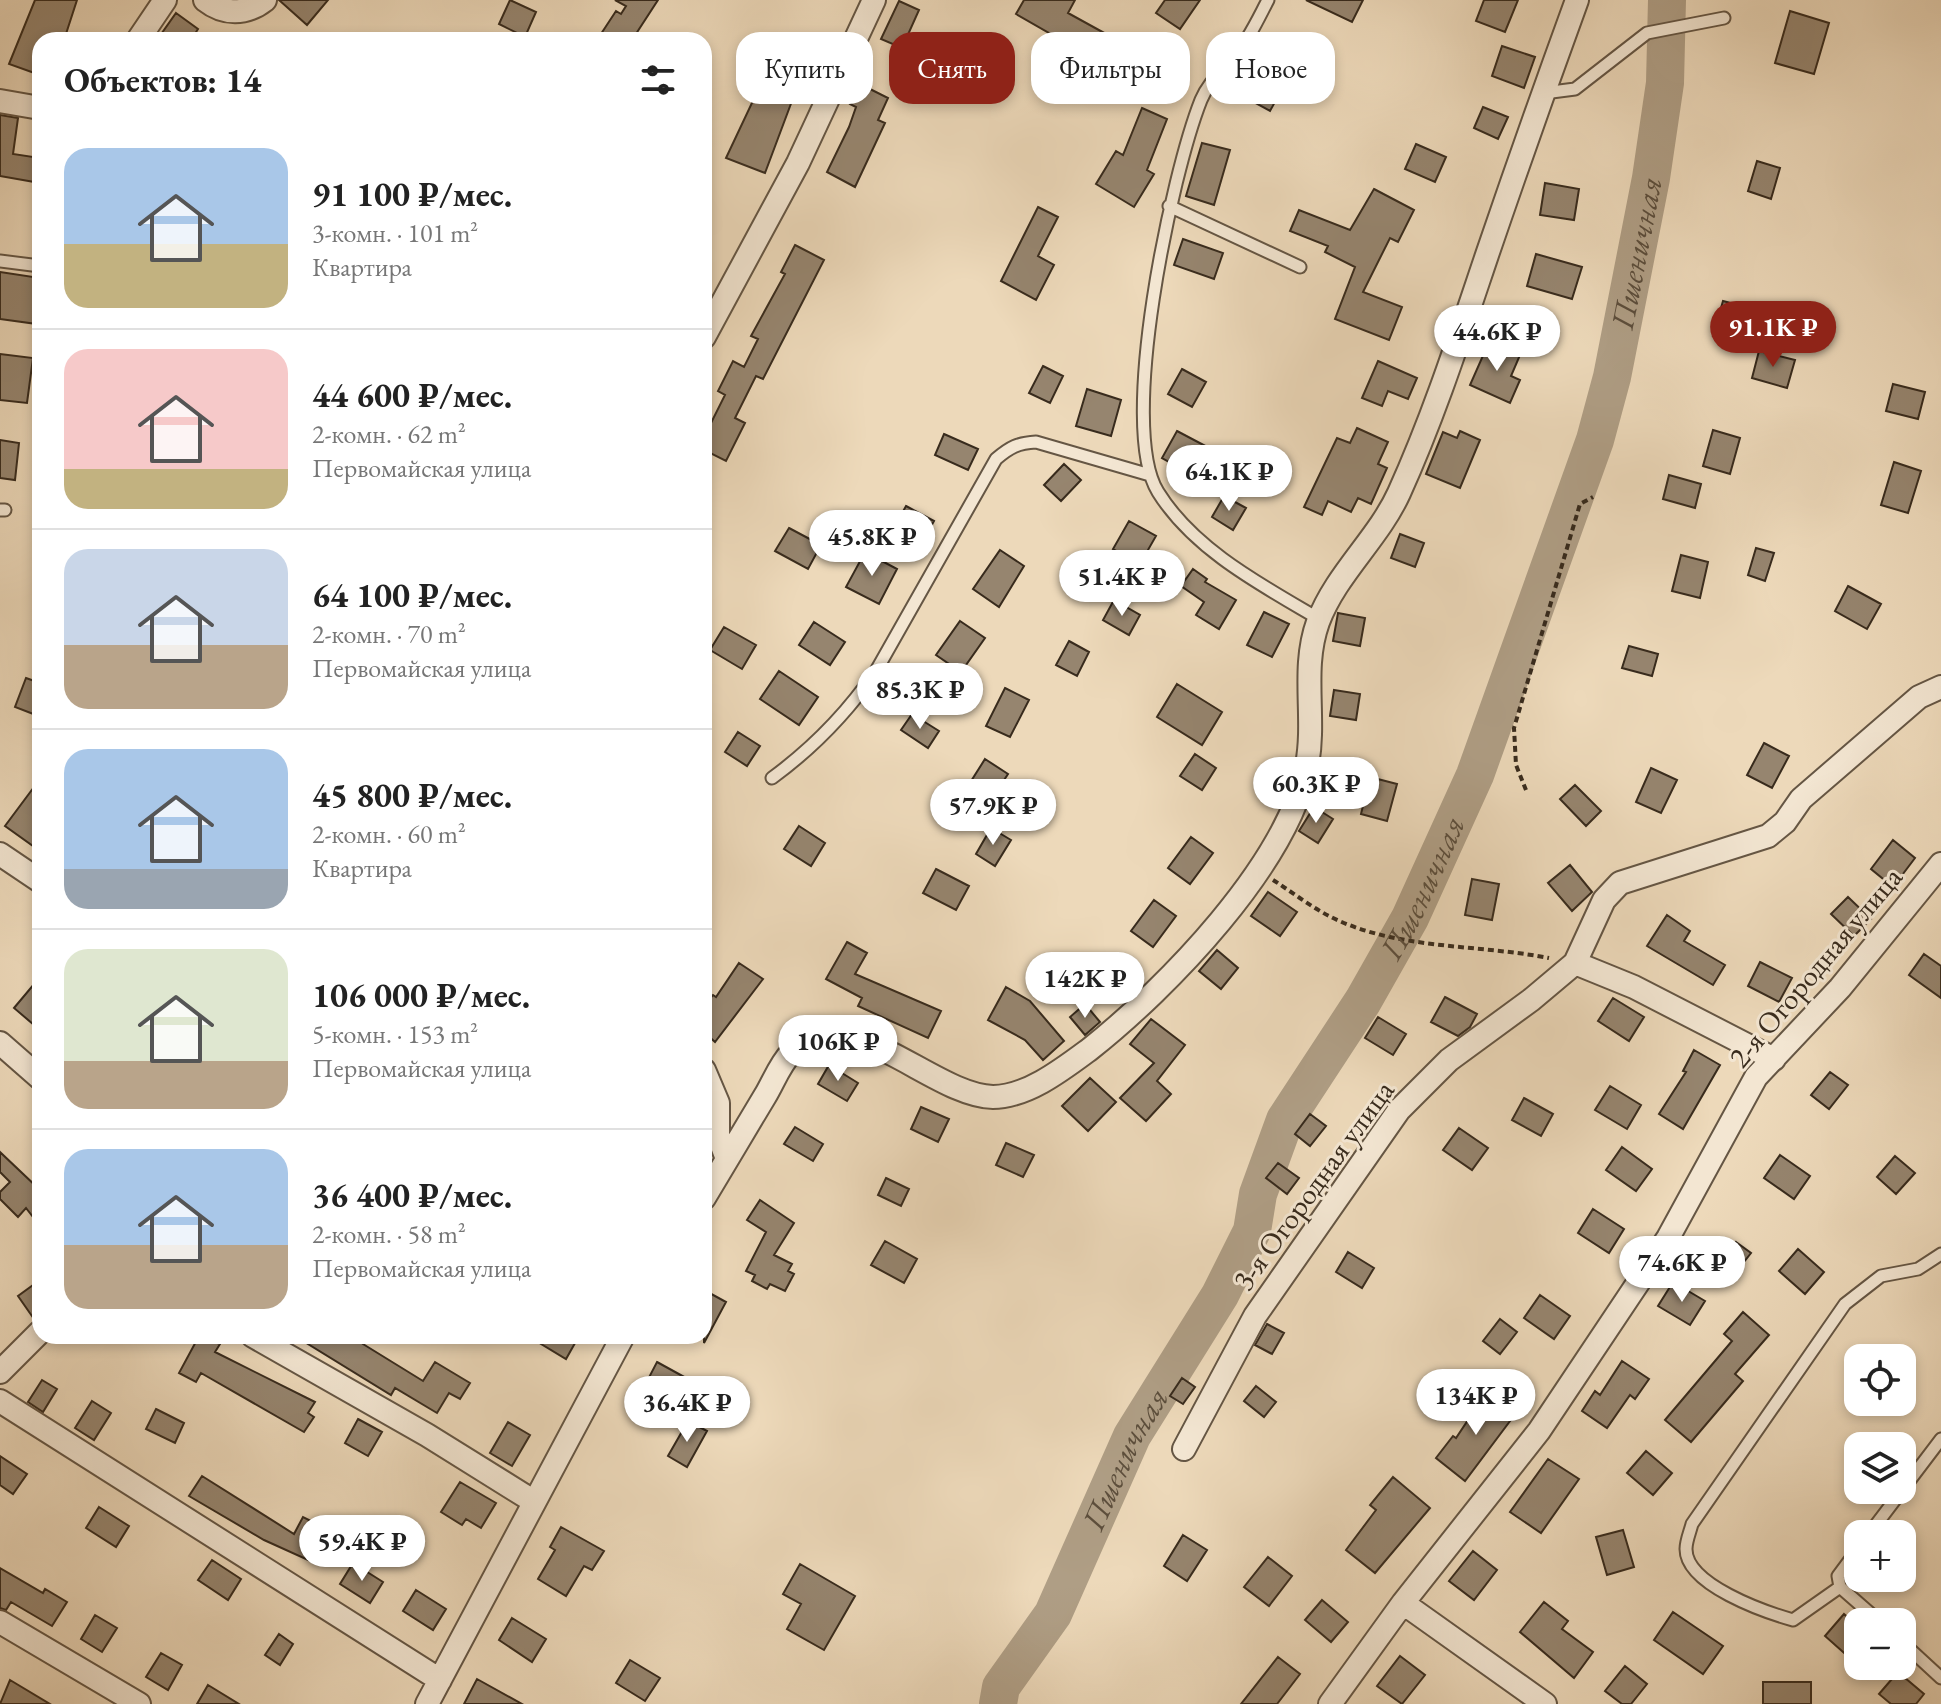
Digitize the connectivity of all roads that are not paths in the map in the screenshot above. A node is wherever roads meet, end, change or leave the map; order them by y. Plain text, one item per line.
1 (165, 0) edge
2 (205, 0) edge
3 (265, 0) edge
4 (874, 0) edge
5 (1268, 0) edge
6 (1577, 0) edge
7 (1724, 18) dead end
8 (143, 32) edge
9 (1544, 93) junction
10 (0, 101) edge
11 (32, 107) edge
12 (1169, 206) junction
13 (0, 261) edge
14 (32, 265) edge
15 (1300, 267) dead end
16 (712, 322) edge
17 (1150, 475) junction
18 (1319, 619) junction
19 (1941, 687) edge
20 (772, 778) dead end
21 (0, 854) edge
22 (1941, 864) edge
23 (32, 876) edge
24 (1575, 963) junction
25 (0, 1043) edge
26 (1774, 1059) junction
27 (32, 1071) edge
28 (712, 1089) edge
29 (727, 1159) junction
30 (712, 1184) edge
31 (1941, 1254) edge
32 (32, 1340) edge
33 (267, 1344) edge
34 (619, 1344) edge
35 (0, 1372) edge
36 (0, 1401) edge
37 (1941, 1439) edge
38 (1184, 1449) dead end
39 (533, 1501) junction
40 (1880, 1520) edge
41 (1844, 1568) edge
42 (1840, 1587) junction
43 (1403, 1603) junction
44 (1864, 1608) edge
45 (0, 1622) edge
46 (1916, 1655) edge
47 (1941, 1678) edge
48 (440, 1680) junction
49 (139, 1704) edge
50 (427, 1704) edge
51 (1330, 1704) edge
52 (1545, 1704) edge

1 - 8 street
2 - 3 street
4 - 16 street
5 - 12 lane
6 - 9 street
7 - 9 lane
9 - 18 street
10 - 11 street
12 - 15 lane
12 - 17 lane
13 - 14 lane
17 - 18 lane
17 - 20 lane
18 - 29 street
19 - 24 street, 3-я Огородная улица
21 - 23 street
22 - 26 street, 2-я Огородная улица
24 - 26 street
24 - 38 street, 3-я Огородная улица
25 - 27 street
26 - 43 street, 2-я Огородная улица
28 - 29 street
29 - 30 street
31 - 42 lane
32 - 35 street
33 - 39 street
34 - 39 street
36 - 48 street
37 - 40 lane
39 - 48 street
41 - 42 lane
42 - 44 lane
43 - 51 street, 2-я Огородная улица
43 - 52 street
45 - 49 street
46 - 47 lane
48 - 50 street

